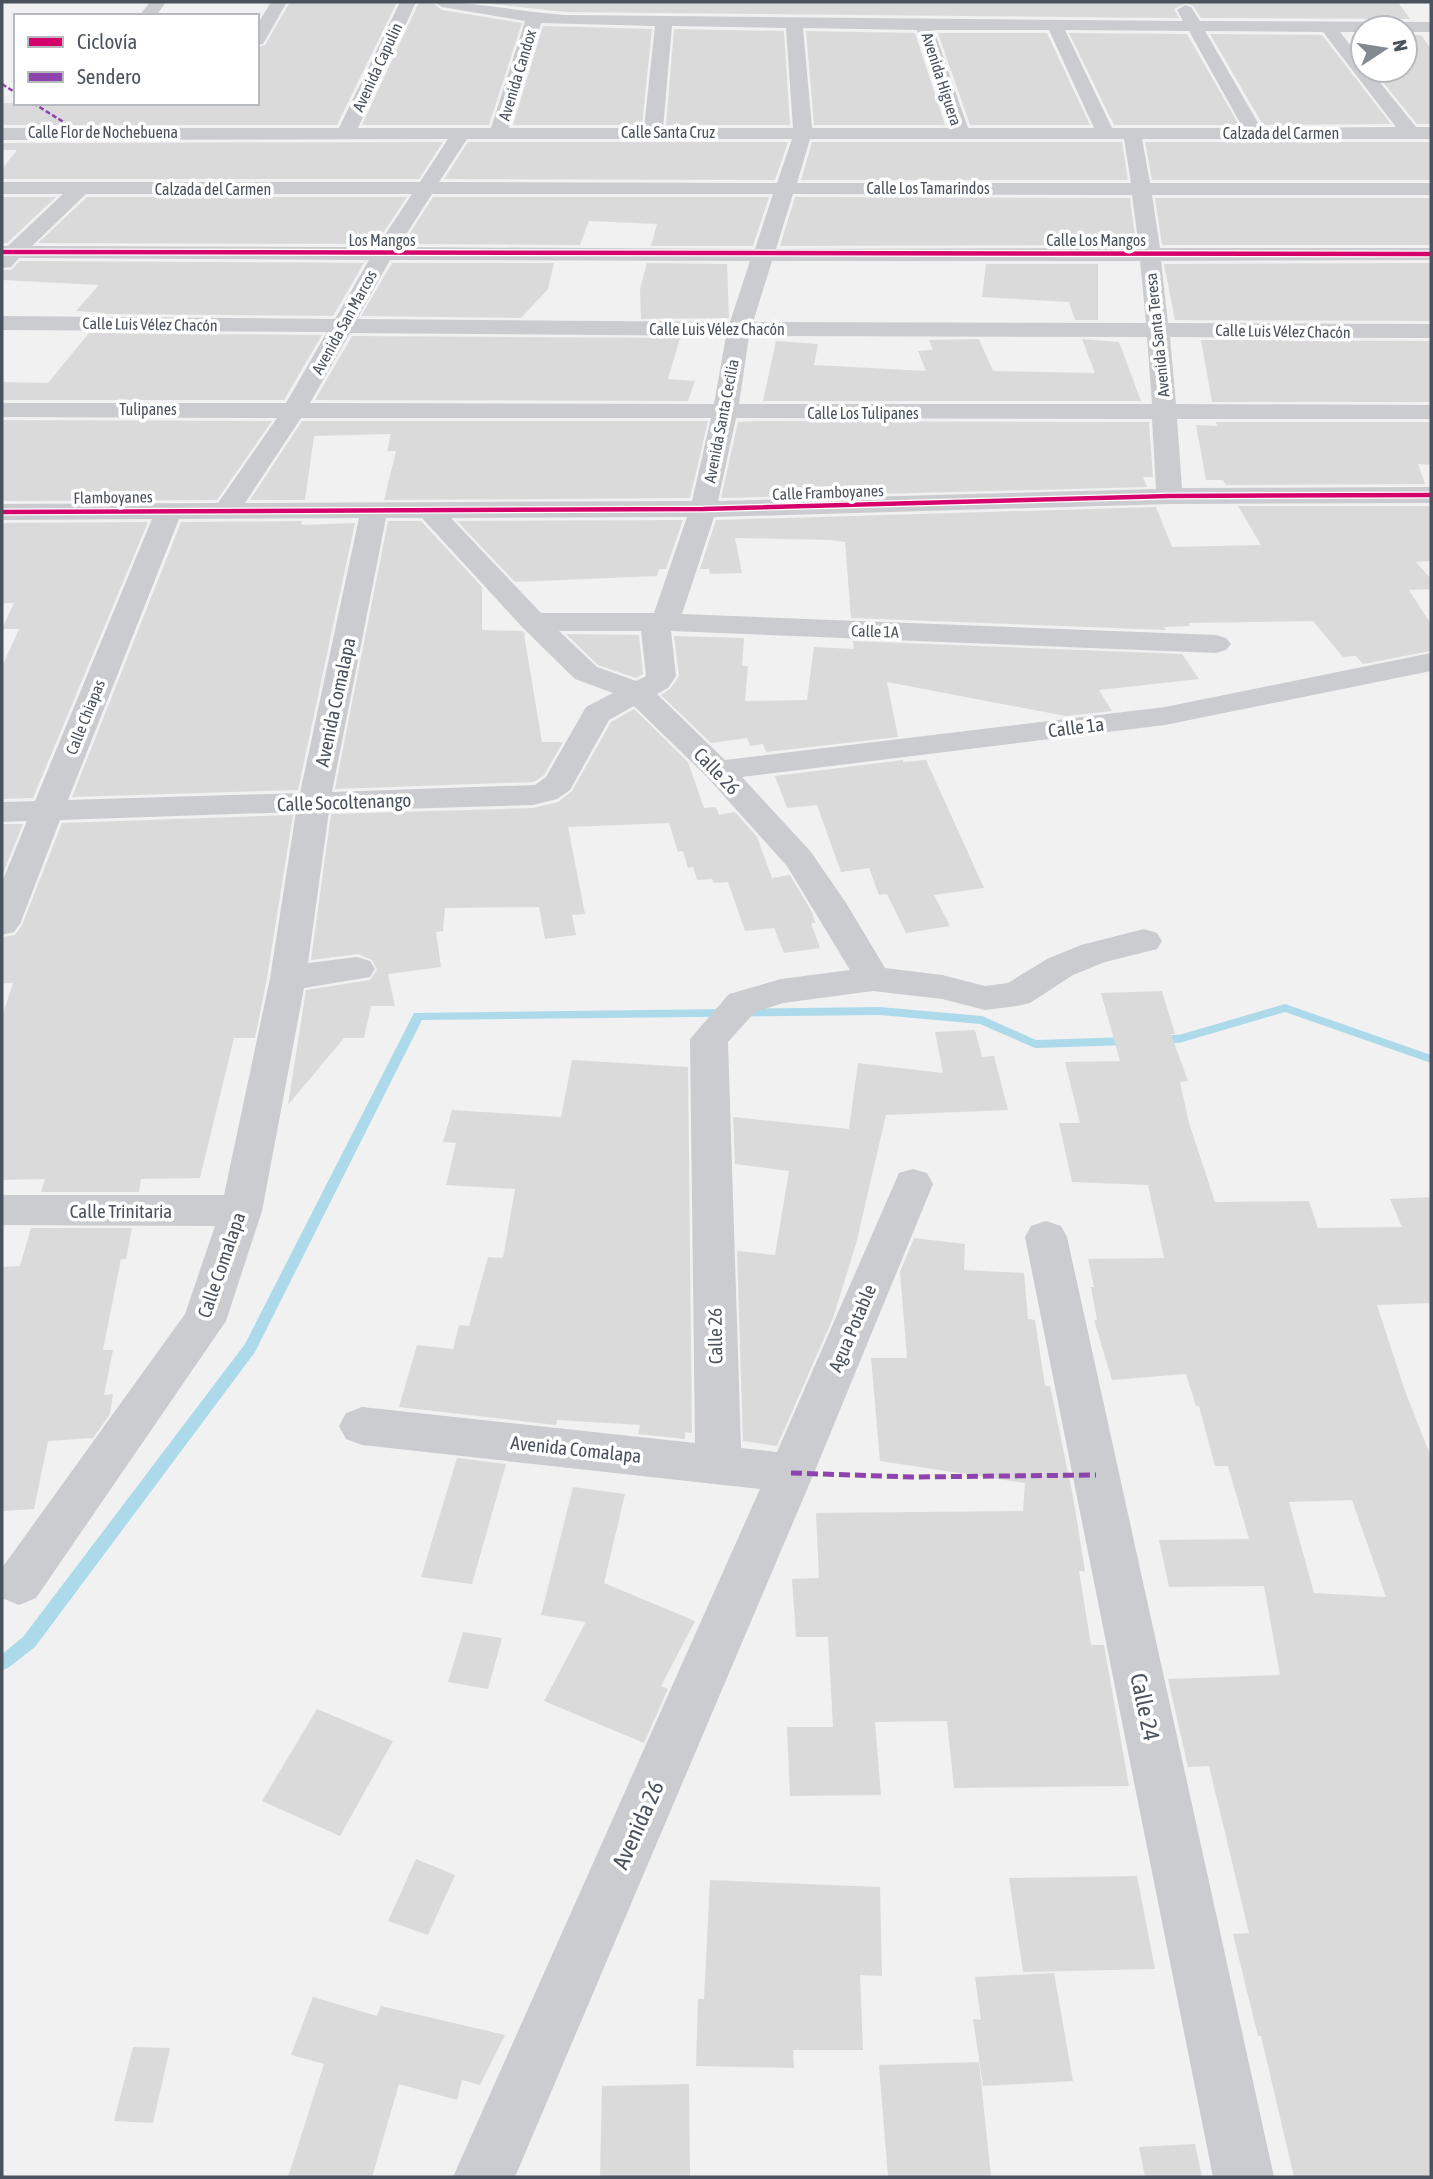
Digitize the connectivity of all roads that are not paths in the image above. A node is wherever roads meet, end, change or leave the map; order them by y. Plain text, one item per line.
1 (279, 2) edge
2 (408, 2) edge
3 (442, 2) edge
4 (611, 2) edge
5 (1181, 2) edge
6 (469, 3) edge
7 (745, 9) dead end
8 (890, 9) dead end
9 (1025, 10) dead end
10 (534, 18) junction
11 (587, 20) junction
12 (664, 22) junction
13 (730, 23) junction
14 (794, 24) junction
15 (878, 24) junction
16 (924, 25) junction
17 (1015, 26) junction
18 (1055, 26) junction
19 (1195, 27) junction
20 (1328, 27) junction
21 (1431, 27) edge
22 (259, 37) edge
23 (78, 105) edge
24 (216, 113) dead end
25 (65, 123) dead end
26 (102, 132) junction
27 (205, 132) junction
28 (463, 132) junction
29 (499, 132) junction
30 (653, 132) junction
31 (1105, 132) junction
32 (1132, 132) junction
33 (346, 133) junction
34 (803, 133) junction
35 (960, 133) junction
36 (1255, 133) junction
37 (1431, 133) edge
38 (2, 134) edge
39 (1411, 134) junction
40 (2, 188) edge
41 (71, 188) junction
42 (1142, 188) junction
43 (425, 189) junction
44 (786, 189) junction
45 (1431, 189) edge
46 (383, 254) junction
47 (1149, 254) junction
48 (1431, 254) edge
49 (761, 255) junction
50 (6, 256) edge
51 (2, 323) edge
52 (342, 327) junction
53 (739, 329) junction
54 (1158, 329) junction
55 (1431, 331) edge
56 (295, 409) junction
57 (2, 410) edge
58 (1164, 412) junction
59 (1431, 412) edge
60 (725, 413) junction
61 (1431, 495) edge
62 (1170, 496) junction
63 (428, 509) junction
64 (703, 509) junction
65 (169, 510) junction
66 (374, 510) junction
67 (226, 511) junction
68 (2, 512) edge
69 (533, 622) junction
70 (664, 622) junction
71 (1216, 644) dead end
72 (1431, 662) edge
73 (636, 691) junction
74 (718, 770) junction
75 (314, 803) junction
76 (47, 811) junction
77 (2, 812) edge
78 (2, 924) edge
79 (1144, 941) dead end
80 (357, 969) dead end
81 (288, 978) junction
82 (873, 979) junction
83 (913, 1184) dead end
84 (2, 1210) edge
85 (241, 1211) junction
86 (1045, 1237) dead end
87 (362, 1426) dead end
88 (718, 1464) junction
89 (791, 1473) junction
90 (19, 1583) dead end
91 (484, 2177) edge
92 (1244, 2177) edge

1 - 22 street
2 - 33 street, Avenida Capulin
3 - 6 street
4 - 11 street
5 - 19 street
6 - 10 street
7 - 13 street
8 - 15 street
9 - 17 street
10 - 11 street
10 - 29 street, Avenida Candox
11 - 12 street
12 - 13 street
12 - 30 street
13 - 14 street
14 - 15 street
14 - 34 street
15 - 16 street
16 - 17 street
16 - 35 street, Avenida Higuera
17 - 18 street
18 - 19 street
18 - 31 street
19 - 20 street
19 - 36 street
20 - 21 street
20 - 39 street
23 - 25 street
24 - 27 street
26 - 27 street, Calle Flor de Nochebuena
26 - 38 street, Calle Flor de Nochebuena
26 - 41 street
27 - 33 street, Calle Santa Cruz
28 - 29 street, Calle Santa Cruz
28 - 33 street, Calle Santa Cruz
28 - 43 street, Avenida San Marcos
29 - 30 street, Calle Santa Cruz
30 - 34 street, Calle Santa Cruz
31 - 32 street, Calle Santa Cruz
31 - 35 street, Calle Santa Cruz
32 - 36 street, Calzada del Carmen
32 - 42 street, Avenida Santa Teresa
34 - 35 street, Calle Santa Cruz
34 - 44 street, Avenida Santa Cecilia
36 - 39 street, Calzada del Carmen
37 - 39 street, Calzada del Carmen
40 - 41 street, Calzada del Carmen
41 - 43 street, Calzada del Carmen
41 - 50 street
42 - 44 street, Calle Los Tamarindos
42 - 45 street, Calle Los Tamarindos
42 - 47 street, Avenida Santa Teresa
43 - 44 street, Calle Los Tamarindos
43 - 46 street, Avenida San Marcos
44 - 49 street, Avenida Santa Cecilia
46 - 49 street, Los Mangos
46 - 50 street, Los Mangos
46 - 52 street, Avenida San Marcos
47 - 48 street, Calle Los Mangos
47 - 49 street, Calle Los Mangos
47 - 54 street, Avenida Santa Teresa
49 - 53 street, Avenida Santa Cecilia
51 - 52 street, Calle Luis Vélez Chacón
52 - 53 street, Calle Luis Vélez Chacón
52 - 56 street, Avenida San Marcos
53 - 54 street, Calle Luis Vélez Chacón
53 - 60 street, Avenida Santa Cecilia
54 - 55 street, Calle Luis Vélez Chacón
54 - 58 street, Avenida Santa Teresa
56 - 57 street, Tulipanes
56 - 60 street, Calle Los Tulipanes
56 - 67 street, Avenida San Marcos
58 - 59 street, Calle Los Tulipanes
58 - 60 street, Calle Los Tulipanes
58 - 62 street, Avenida Santa Teresa
60 - 64 street, Avenida Santa Cecilia
61 - 62 street, Calle Framboyanes
62 - 64 street, Calle Framboyanes
63 - 64 street, Calle Framboyanes
63 - 66 street, Calle Framboyanes
63 - 69 street, Calle 26
64 - 70 street, Avenida Santa Cecilia
65 - 67 street, Flamboyanes
65 - 68 street, Flamboyanes
65 - 76 street, Calle Chiapas
66 - 67 street, Calle Framboyanes
66 - 75 street, Avenida Comalapa
69 - 70 street, Calle 1A
69 - 73 street, Calle 26
70 - 71 street, Calle 1A
70 - 73 street, Calle Socoltenango
72 - 74 street, Calle 1a
73 - 74 street, Calle 26
73 - 75 street, Calle Socoltenango
74 - 82 street, Calle 26
75 - 76 street, Calle Socoltenango
75 - 81 street, Avenida Comalapa
76 - 77 street, Calle Socoltenango
76 - 78 street, Calle Chiapas
79 - 82 street
80 - 81 street
81 - 85 street, Calle Comalapa
82 - 88 street, Calle 26
83 - 89 street, Agua Potable
84 - 85 street, Calle Trinitaria
85 - 90 street, Calle Comalapa
86 - 92 street, Calle 24
87 - 88 street, Avenida Comalapa
88 - 89 street, Avenida Comalapa
89 - 91 street, Avenida 26

